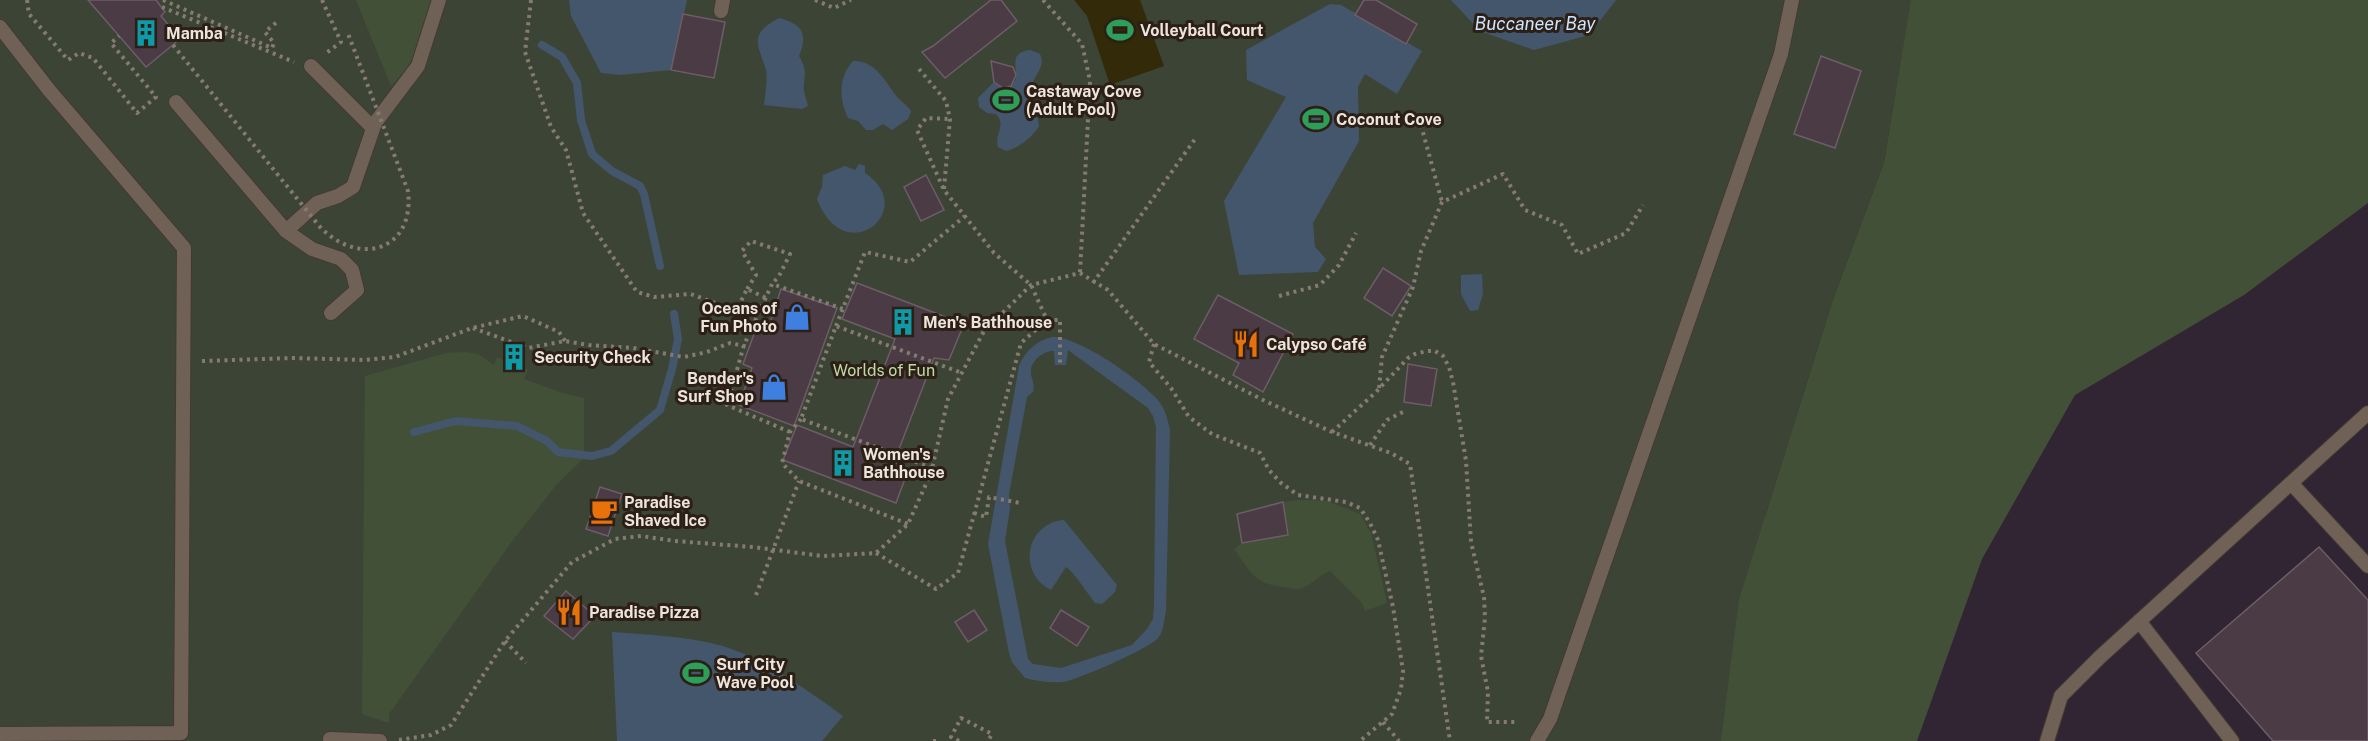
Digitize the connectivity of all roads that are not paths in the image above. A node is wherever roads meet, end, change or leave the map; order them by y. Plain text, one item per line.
1 (439, 0) edge
2 (1792, 0) edge
3 (0, 27) edge
4 (311, 66) road end
5 (176, 102) dead end
6 (373, 128) junction
7 (286, 231) junction
8 (331, 313) dead end
9 (2368, 413) edge
10 (2291, 483) junction
11 (2368, 566) edge
12 (2139, 621) junction
13 (0, 734) edge
14 (330, 739) dead end
15 (380, 741) edge
16 (1537, 741) edge
17 (2048, 741) edge
18 (2232, 741) edge

1 - 6 lane
2 - 16 lane
3 - 13 lane
4 - 6 lane
5 - 7 lane
6 - 7 lane
7 - 8 lane
9 - 10 lane
10 - 11 lane
10 - 12 lane
12 - 17 lane
12 - 18 lane
14 - 15 lane

